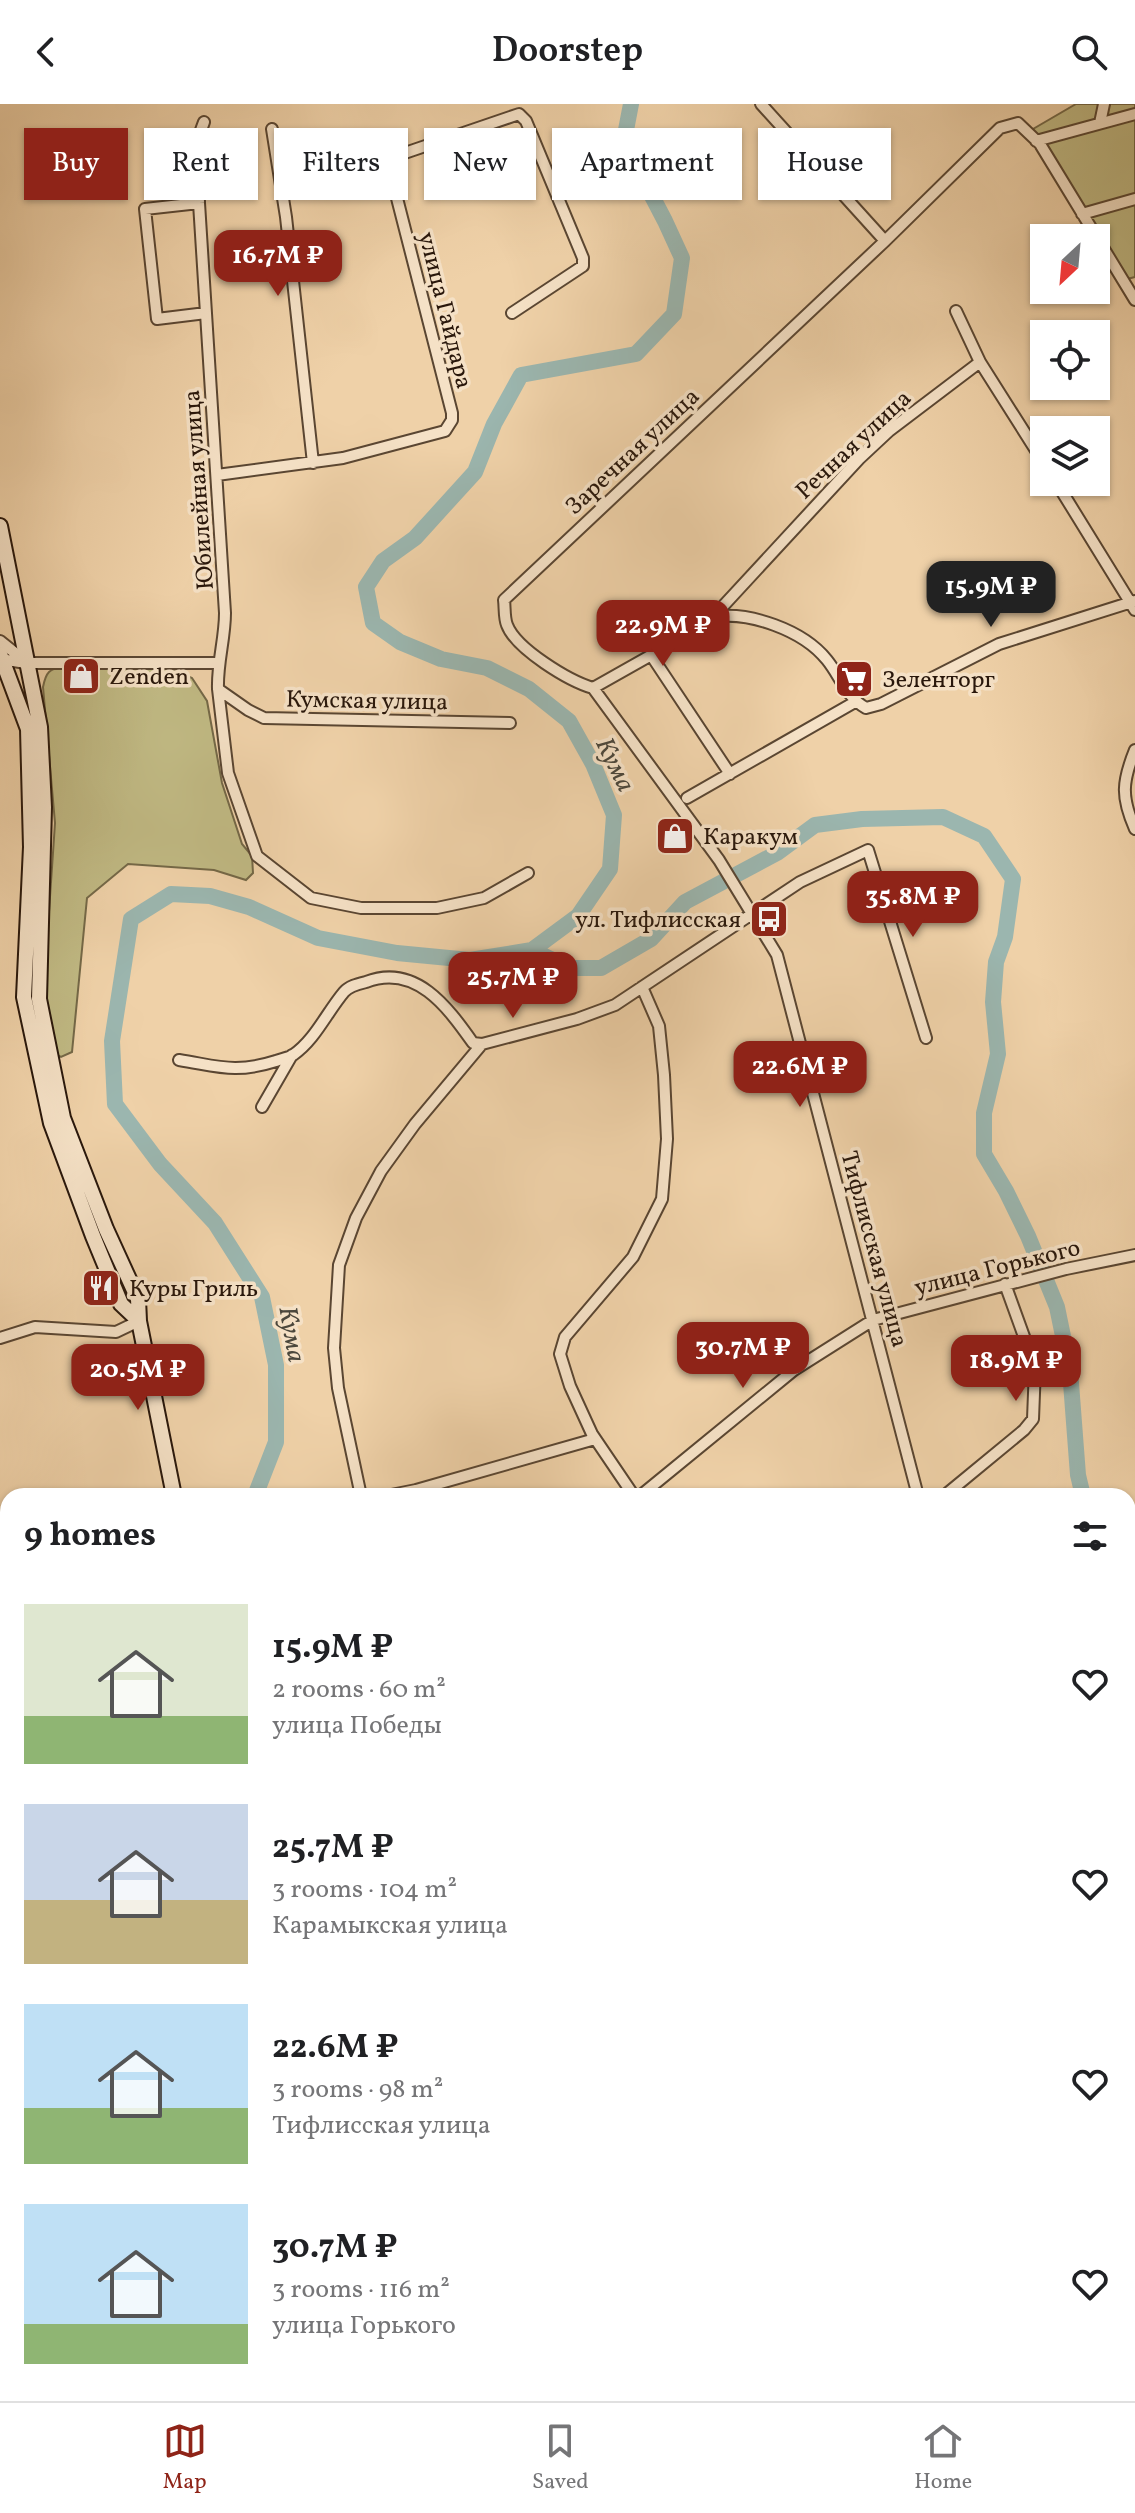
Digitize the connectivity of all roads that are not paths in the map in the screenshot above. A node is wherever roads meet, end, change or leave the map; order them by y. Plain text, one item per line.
1 (761, 104) edge
2 (1104, 104) edge
3 (1135, 114) edge
4 (204, 122) dead end
5 (1100, 123) junction
6 (272, 129) dead end
7 (1036, 141) junction
8 (408, 153) edge
9 (1135, 199) edge
10 (397, 200) edge
11 (199, 203) junction
12 (1082, 214) junction
13 (885, 241) junction
14 (1130, 283) edge
15 (1135, 300) edge
16 (956, 311) dead end
17 (206, 313) junction
18 (512, 313) dead end
19 (980, 362) junction
20 (1030, 441) edge
21 (313, 463) junction
22 (217, 475) junction
23 (1065, 496) edge
24 (0, 526) edge
25 (1134, 605) edge
26 (713, 617) junction
27 (0, 641) edge
28 (651, 655) junction
29 (0, 657) edge
30 (26, 663) junction
31 (217, 663) junction
32 (593, 688) junction
33 (218, 689) junction
34 (855, 702) junction
35 (510, 723) dead end
36 (1135, 750) edge
37 (730, 774) junction
38 (687, 798) dead end
39 (1135, 829) edge
40 (528, 873) dead end
41 (753, 914) junction
42 (642, 987) junction
43 (926, 1038) dead end
44 (482, 1044) junction
45 (292, 1055) junction
46 (179, 1060) dead end
47 (262, 1107) dead end
48 (1135, 1255) edge
49 (1005, 1284) junction
50 (873, 1320) junction
51 (139, 1321) junction
52 (0, 1337) edge
53 (595, 1439) junction
54 (172, 1488) edge
55 (359, 1488) edge
56 (423, 1488) edge
57 (629, 1488) edge
58 (650, 1488) edge
59 (916, 1488) edge
60 (954, 1488) edge

1 - 13 street
2 - 5 street
3 - 5 street
4 - 11 street, Юбилейная улица
5 - 7 street
6 - 21 street
7 - 12 street
7 - 13 street, Заречная улица
8 - 18 street
9 - 12 street
10 - 21 street, улица Гайдара
11 - 17 street, Юбилейная улица
11 - 17 street
12 - 14 street
13 - 32 street, Заречная улица
14 - 15 street
16 - 19 street
17 - 22 street, Юбилейная улица
19 - 20 street
19 - 26 street, Речная улица
21 - 22 street, улица Гайдара
22 - 31 street, Юбилейная улица
23 - 25 street
24 - 30 street
25 - 34 street
26 - 28 street, Речная улица
26 - 34 street
27 - 30 street
28 - 32 street, Речная улица
28 - 37 street
29 - 30 street
29 - 51 street
30 - 31 street
30 - 51 street
31 - 33 street, Юбилейная улица
32 - 41 street, Тифлисская улица
33 - 35 street, Кумская улица
33 - 40 street
34 - 37 street
36 - 39 street
37 - 38 street
41 - 42 street
41 - 43 street
41 - 50 street, Тифлисская улица
42 - 44 street
42 - 53 street
44 - 45 street
44 - 55 street
45 - 46 street
45 - 47 street
48 - 49 street, улица Горького
49 - 50 street, улица Горького
49 - 60 street
50 - 58 street, улица Горького
50 - 59 street, Тифлисская улица
51 - 52 street
51 - 54 street
53 - 56 street
53 - 57 street

